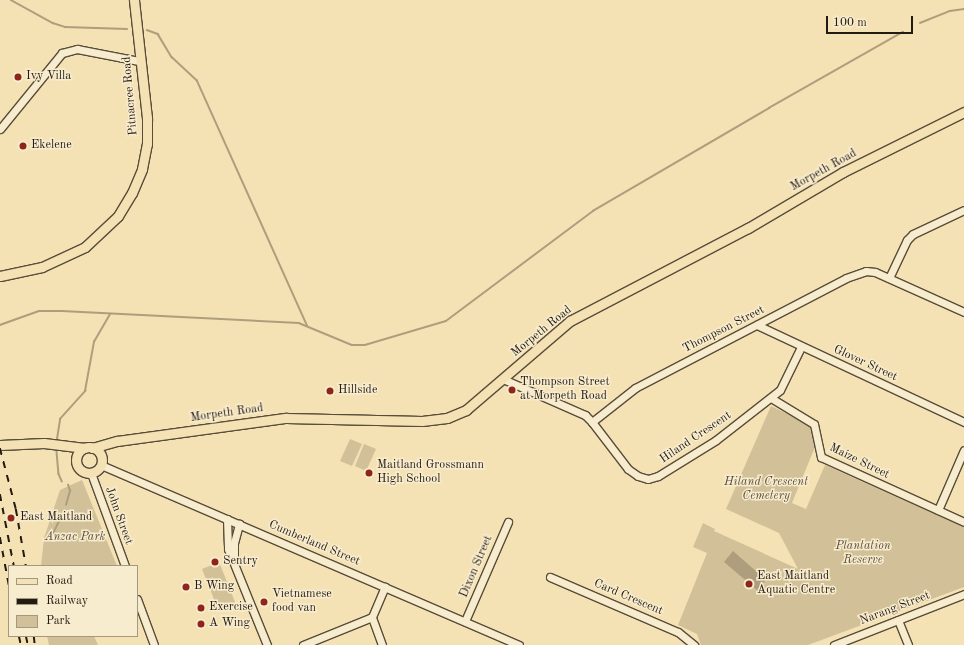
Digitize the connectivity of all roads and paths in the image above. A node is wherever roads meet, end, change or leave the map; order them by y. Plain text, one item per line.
1 (134, 0) edge
2 (140, 61) junction
3 (964, 112) edge
4 (0, 129) edge
5 (964, 210) edge
6 (0, 276) edge
7 (889, 278) junction
8 (964, 312) edge
9 (758, 325) junction
10 (801, 346) junction
11 (503, 379) junction
12 (771, 398) junction
13 (592, 422) junction
14 (964, 422) edge
15 (126, 440) junction
16 (0, 445) edge
17 (62, 448) junction
18 (89, 448) junction
19 (964, 450) edge
20 (101, 460) junction
21 (77, 465) junction
22 (91, 473) junction
23 (938, 510) junction
24 (227, 519) junction
25 (508, 522) dead end
26 (964, 522) edge
27 (239, 524) junction
28 (235, 563) junction
29 (125, 565) edge
30 (550, 577) dead end
31 (385, 587) junction
32 (964, 594) edge
33 (138, 602) edge
34 (372, 618) junction
35 (898, 620) junction
36 (465, 621) junction
37 (154, 645) edge
38 (267, 645) edge
39 (303, 645) edge
40 (382, 645) edge
41 (519, 645) edge
42 (694, 645) edge
43 (834, 645) edge
44 (908, 645) edge

1 - 2 main road, Pitnacree Road
2 - 4 street
2 - 6 main road, Pitnacree Road
3 - 11 main road, Morpeth Road
5 - 7 street
7 - 8 street, Thompson Street
7 - 9 street, Thompson Street
9 - 10 street, Glover Street
9 - 13 street, Thompson Street
10 - 12 street, Hiland Crescent
10 - 14 street, Glover Street
11 - 13 street
11 - 15 main road, Morpeth Road
12 - 13 street, Hiland Crescent
12 - 23 street, Maize Street
15 - 18 main road, Morpeth Road
15 - 20 main road, Morpeth Road
16 - 17 main road, Morpeth Road
17 - 18 main road, Morpeth Road
17 - 21 main road
18 - 20 main road
18 - 21 main road
19 - 23 street
20 - 22 main road
20 - 24 street, Cumberland Street
21 - 22 main road
22 - 29 street, John Street
23 - 26 street, Maize Street
24 - 27 street, Cumberland Street
24 - 28 street
25 - 36 street, Dixon Street
27 - 28 street
27 - 31 street, Cumberland Street
28 - 38 street
30 - 42 street, Card Crescent
31 - 34 street
31 - 36 street, Cumberland Street
32 - 35 street, Narang Street
33 - 37 street
34 - 39 street
34 - 40 street
35 - 43 street, Narang Street
35 - 44 street
36 - 41 street, Cumberland Street

